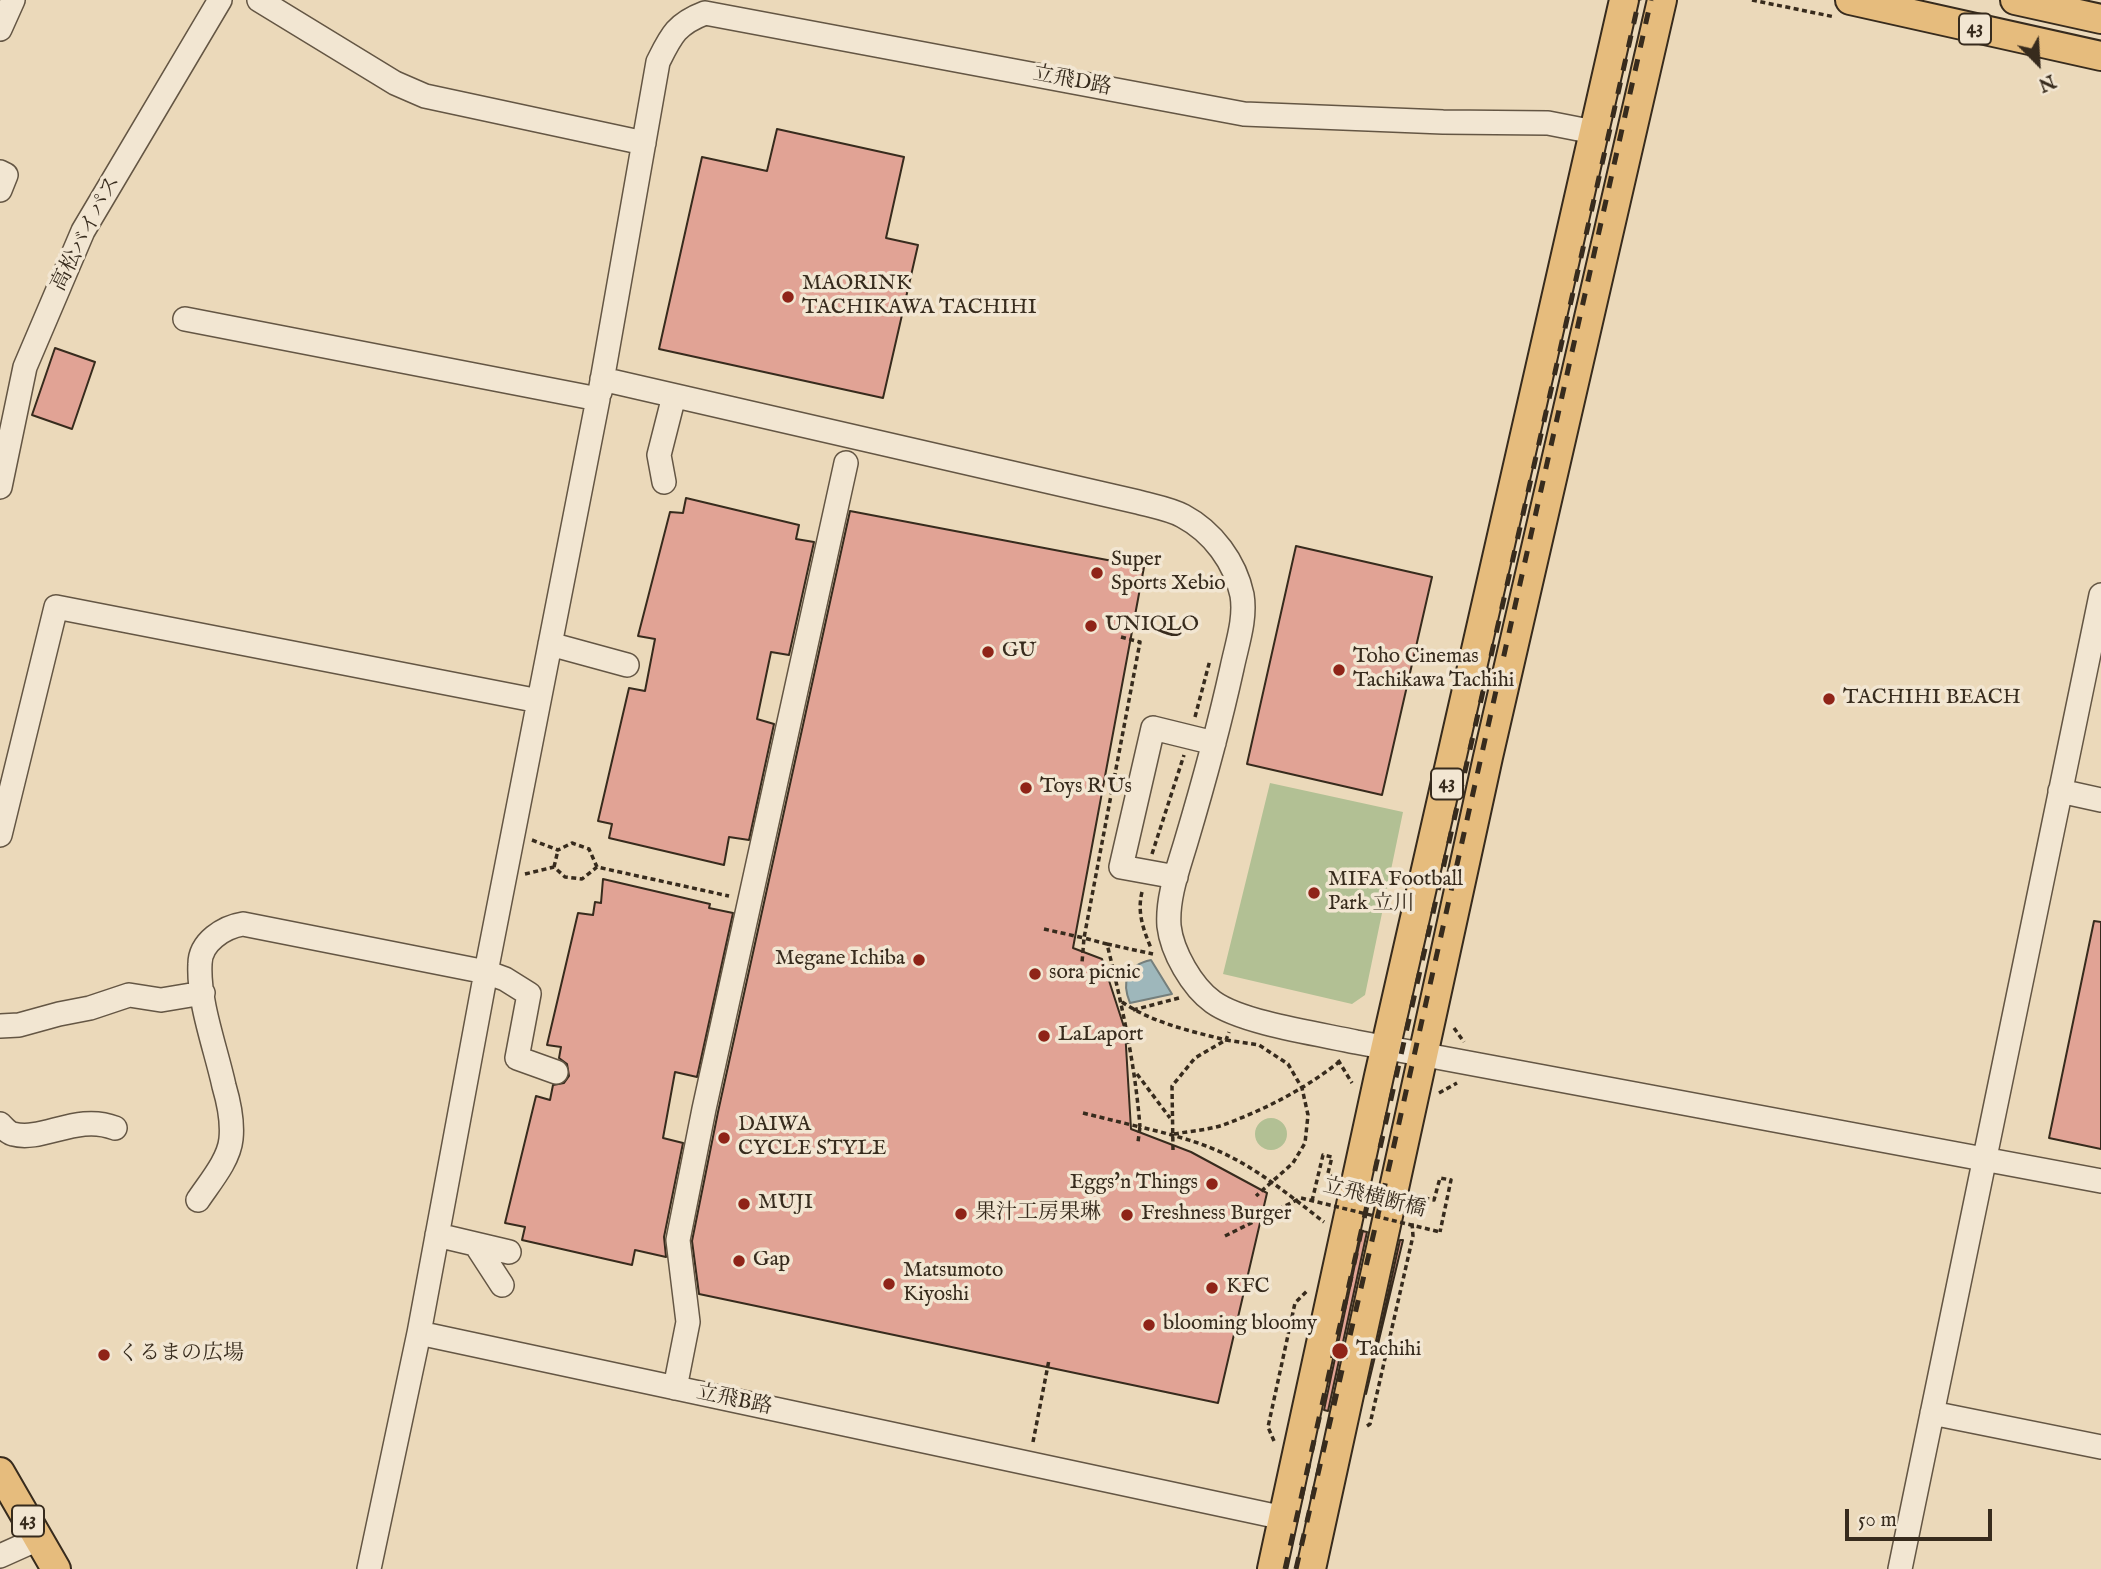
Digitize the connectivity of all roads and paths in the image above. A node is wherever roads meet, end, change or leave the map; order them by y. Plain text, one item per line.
1 (13, 0) edge
2 (220, 0) edge
3 (260, 0) edge
4 (1624, 0) edge
5 (1662, 0) edge
6 (1850, 0) edge
7 (2015, 0) edge
8 (2101, 19) edge
9 (0, 29) edge
10 (2101, 56) edge
11 (1594, 132) junction
12 (644, 143) junction
13 (0, 172) edge
14 (0, 190) edge
15 (185, 319) dead end
16 (600, 389) junction
17 (674, 396) junction
18 (846, 463) dead end
19 (664, 482) dead end
20 (0, 487) edge
21 (2101, 595) edge
22 (1122, 637) dead end
23 (550, 644) junction
24 (1211, 656) dead end
25 (628, 665) dead end
26 (539, 701) junction
27 (1190, 737) junction
28 (1214, 743) junction
29 (2060, 791) junction
30 (2101, 800) edge
31 (0, 835) edge
32 (558, 850) junction
33 (528, 851) dead end
34 (527, 863) dead end
35 (554, 867) junction
36 (597, 867) junction
37 (1146, 872) junction
38 (1176, 877) junction
39 (737, 898) dead end
40 (1044, 929) dead end
41 (1084, 938) junction
42 (1107, 944) junction
43 (1082, 963) dead end
44 (486, 972) junction
45 (1174, 987) dead end
46 (203, 993) junction
47 (1122, 1002) junction
48 (1133, 1010) junction
49 (0, 1026) edge
50 (1231, 1027) dead end
51 (1226, 1040) junction
52 (1386, 1047) junction
53 (1424, 1054) junction
54 (1336, 1057) dead end
55 (1339, 1062) junction
56 (556, 1072) dead end
57 (1135, 1072) junction
58 (1466, 1083) dead end
59 (1302, 1088) junction
60 (1356, 1089) dead end
61 (1432, 1098) dead end
62 (1083, 1113) dead end
63 (1172, 1120) junction
64 (0, 1124) edge
65 (1140, 1127) junction
66 (116, 1128) dead end
67 (1172, 1134) junction
68 (1139, 1142) dead end
69 (1173, 1150) dead end
70 (1985, 1158) junction
71 (1338, 1167) dead end
72 (1335, 1180) junction
73 (2101, 1181) edge
74 (1273, 1183) junction
75 (1333, 1191) dead end
76 (1411, 1195) dead end
77 (1256, 1196) dead end
78 (198, 1200) dead end
79 (1312, 1201) junction
80 (1331, 1202) dead end
81 (1411, 1213) dead end
82 (437, 1236) junction
83 (1225, 1236) dead end
84 (476, 1245) junction
85 (509, 1252) dead end
86 (502, 1285) dead end
87 (1309, 1289) dead end
88 (419, 1334) junction
89 (1049, 1360) dead end
90 (675, 1388) junction
91 (1932, 1413) junction
92 (1364, 1429) dead end
93 (1276, 1445) dead end
94 (2101, 1447) edge
95 (1032, 1448) dead end
96 (0, 1472) edge
97 (1284, 1518) junction
98 (38, 1539) junction
99 (0, 1556) edge
100 (57, 1569) edge
101 (369, 1569) edge
102 (1272, 1569) edge
103 (1311, 1569) edge
104 (1900, 1569) edge

1 - 9 street
2 - 20 street, 高松バイパス
3 - 12 street
4 - 11 main road, 43
5 - 53 main road, 43
6 - 10 main road, 43
7 - 8 main road, 43
11 - 12 street, 立飛D路
11 - 52 main road, 43
12 - 16 street, 立飛D路
13 - 14 street
15 - 16 street
16 - 17 street
16 - 23 street, 立飛D路
17 - 19 street
17 - 28 street
18 - 90 street
21 - 29 street
22 - 41 path
23 - 25 street
23 - 26 street, 立飛D路
24 - 27 path
26 - 31 street
26 - 44 street, 立飛D路
27 - 28 street
27 - 37 path
27 - 37 street
28 - 38 street
29 - 30 street
29 - 70 street
32 - 33 path
32 - 35 path
32 - 36 path
34 - 35 path
35 - 36 path
36 - 39 path
37 - 38 street
37 - 42 path
38 - 52 street
40 - 41 path
41 - 42 path
41 - 43 path
42 - 47 path
44 - 46 street
44 - 56 street
44 - 82 street, 立飛D路
45 - 48 path
46 - 49 street
46 - 78 street
47 - 48 path
47 - 57 path
48 - 51 path
50 - 51 path
51 - 59 path
51 - 63 path
52 - 53 street
52 - 97 main road, 43
53 - 70 street
53 - 103 main road, 43
54 - 55 path
55 - 59 path
55 - 60 path
57 - 63 path
57 - 65 path
58 - 61 path
59 - 67 path
59 - 74 path
62 - 65 path
63 - 67 path
64 - 66 street
65 - 67 path
65 - 68 path
67 - 69 path
67 - 74 path
70 - 73 street
70 - 91 street
71 - 72 path
72 - 75 path
72 - 79 path
74 - 77 path
74 - 80 path
76 - 79 path, 立飛横断橋, bridge
79 - 83 path, 立飛横断橋, bridge
81 - 92 path
82 - 84 street
82 - 88 street, 立飛D路
84 - 85 street
84 - 86 street
87 - 93 path
88 - 90 street, 立飛B路
88 - 101 street
89 - 95 path
90 - 97 street, 立飛B路
91 - 94 street
91 - 104 street
96 - 98 main road, 43
97 - 102 main road, 43
98 - 99 street
98 - 100 main road, 43

